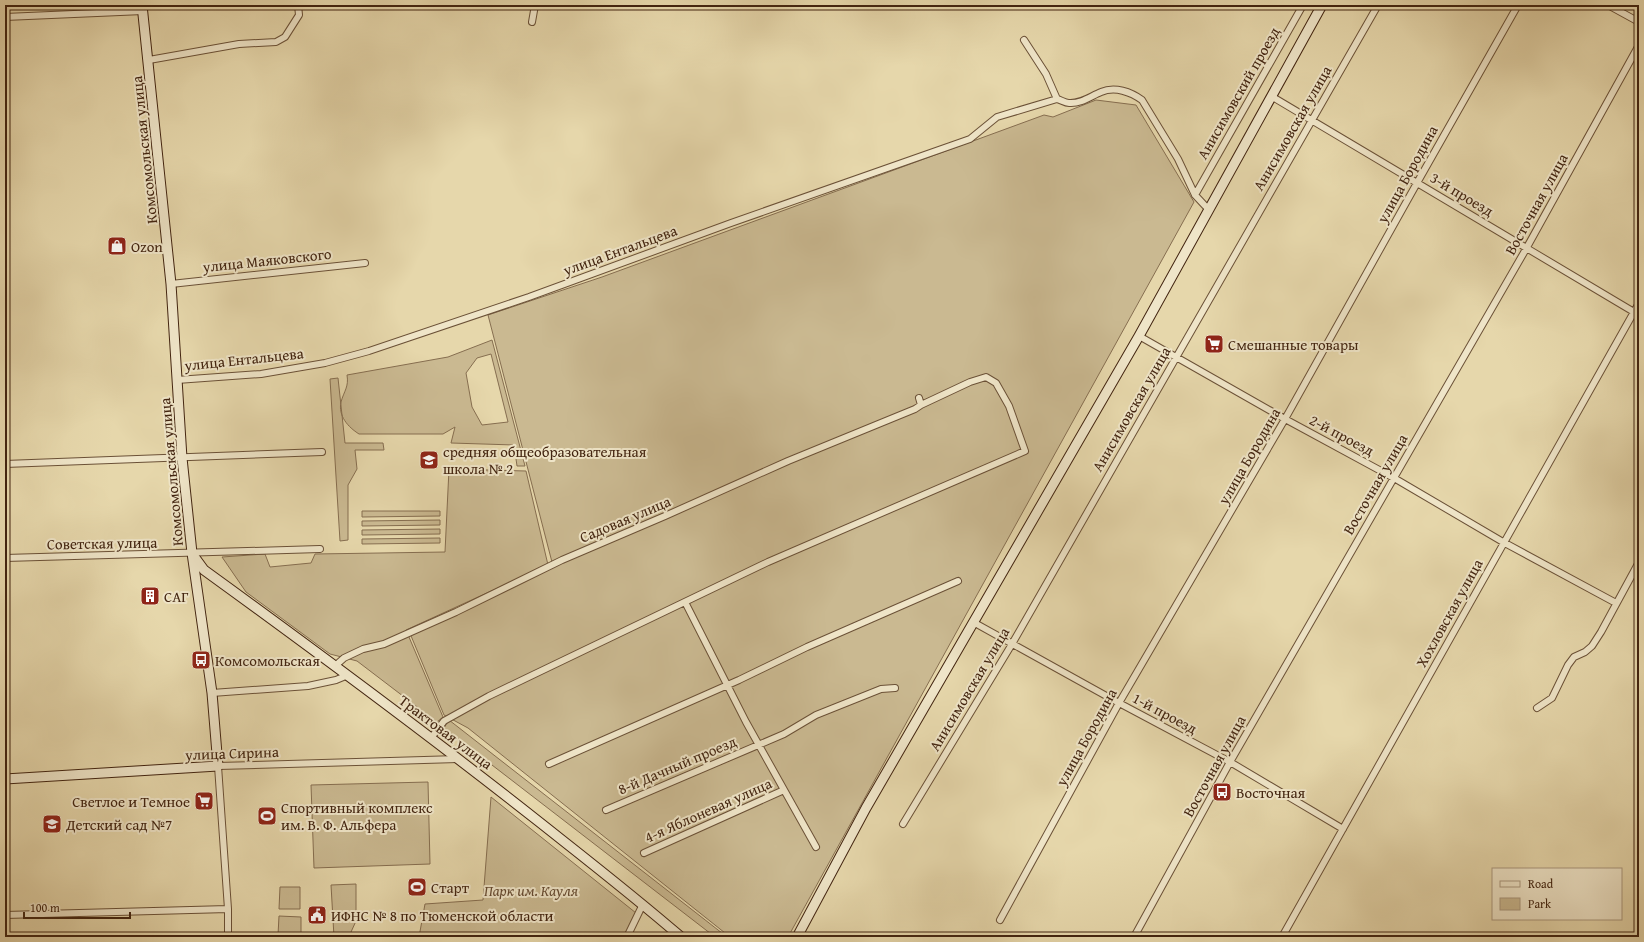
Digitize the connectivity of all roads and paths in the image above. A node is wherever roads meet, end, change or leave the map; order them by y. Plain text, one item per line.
1 (298, 5) edge
2 (535, 5) edge
3 (1303, 5) edge
4 (1322, 5) edge
5 (1378, 5) edge
6 (1518, 5) edge
7 (1608, 5) edge
8 (142, 8) edge
9 (5, 17) edge
10 (532, 22) dead end
11 (1639, 22) edge
12 (1024, 40) dead end
13 (1639, 45) edge
14 (149, 60) junction
15 (1271, 96) junction
16 (1057, 99) junction
17 (1312, 120) junction
18 (1417, 183) junction
19 (1195, 195) junction
20 (1209, 210) junction
21 (1526, 249) junction
22 (365, 262) dead end
23 (171, 284) junction
24 (1639, 303) edge
25 (1636, 314) edge
26 (1139, 336) junction
27 (1175, 356) junction
28 (177, 380) junction
29 (919, 398) dead end
30 (921, 405) junction
31 (1286, 419) junction
32 (322, 452) dead end
33 (182, 458) junction
34 (5, 464) edge
35 (1394, 478) junction
36 (1504, 542) junction
37 (320, 549) dead end
38 (192, 554) junction
39 (5, 558) edge
40 (1639, 562) edge
41 (958, 581) dead end
42 (685, 602) junction
43 (1616, 603) junction
44 (973, 622) junction
45 (1012, 644) junction
46 (335, 666) junction
47 (348, 675) junction
48 (726, 685) junction
49 (895, 688) dead end
50 (212, 693) junction
51 (1119, 703) junction
52 (1537, 708) dead end
53 (431, 738) junction
54 (759, 745) junction
55 (460, 759) junction
56 (1230, 762) junction
57 (549, 764) dead end
58 (218, 766) junction
59 (5, 779) edge
60 (784, 790) junction
61 (606, 810) dead end
62 (903, 824) dead end
63 (1343, 829) junction
64 (816, 847) dead end
65 (644, 853) dead end
66 (643, 904) junction
67 (228, 909) junction
68 (5, 915) edge
69 (1000, 920) dead end
70 (228, 937) edge
71 (627, 937) edge
72 (681, 937) edge
73 (797, 937) edge
74 (1134, 937) edge
75 (1282, 937) edge

1 - 14 street
2 - 10 street
3 - 19 street, Анисимовский проезд
4 - 15 street
5 - 17 street, Анисимовская улица
6 - 18 street, улица Бородина
7 - 11 street
8 - 9 street
8 - 14 street, Комсомольская улица
12 - 16 street
13 - 21 street, Восточная улица
14 - 23 street, Комсомольская улица
15 - 17 street, 3-й проезд
15 - 20 street
16 - 19 street
16 - 28 street, улица Ентальцева
17 - 18 street, 3-й проезд
17 - 27 street, Анисимовская улица
18 - 21 street, 3-й проезд
18 - 31 street, улица Бородина
19 - 20 street
20 - 26 street
21 - 25 street, 3-й проезд
21 - 35 street, Восточная улица
22 - 23 street, улица Маяковского
23 - 28 street, Комсомольская улица
24 - 25 street, Хохловская улица
25 - 36 street, Хохловская улица
26 - 27 street, 2-й проезд
26 - 44 street
27 - 31 street, 2-й проезд
27 - 45 street, Анисимовская улица
28 - 33 street, Комсомольская улица
29 - 30 street
30 - 42 street, Садовая улица
30 - 46 street, Садовая улица
31 - 35 street, 2-й проезд
31 - 51 street, улица Бородина
32 - 33 street
33 - 34 street
33 - 38 street, Комсомольская улица
35 - 36 street, 2-й проезд
35 - 56 street, Восточная улица
36 - 43 street, 2-й проезд
36 - 63 street, Хохловская улица
37 - 38 street, Советская улица
38 - 39 street, Советская улица
38 - 46 street, Трактовая улица
38 - 50 street, Комсомольская улица
40 - 43 street
41 - 48 street
42 - 48 street
42 - 53 street
43 - 52 street
44 - 45 street, 1-й проезд
44 - 73 street
45 - 51 street, 1-й проезд
45 - 62 street, Анисимовская улица
46 - 47 street, Трактовая улица
47 - 50 street
47 - 53 street, Трактовая улица
48 - 54 street
48 - 57 street
49 - 54 street, 8-й Дачный проезд
50 - 58 street, Комсомольская улица
51 - 56 street, 1-й проезд
51 - 69 street, улица Бородина
53 - 55 street, Трактовая улица
54 - 60 street
54 - 61 street, 8-й Дачный проезд
55 - 58 street, улица Сирина
55 - 66 street, Трактовая улица
56 - 63 street, 1-й проезд
56 - 74 street, Восточная улица
58 - 59 street, улица Сирина
58 - 67 street, Комсомольская улица
60 - 64 street
60 - 65 street, 4-я Яблоневая улица
63 - 75 street, Хохловская улица
66 - 71 street
66 - 72 street, Трактовая улица
67 - 68 street
67 - 70 street, Комсомольская улица

